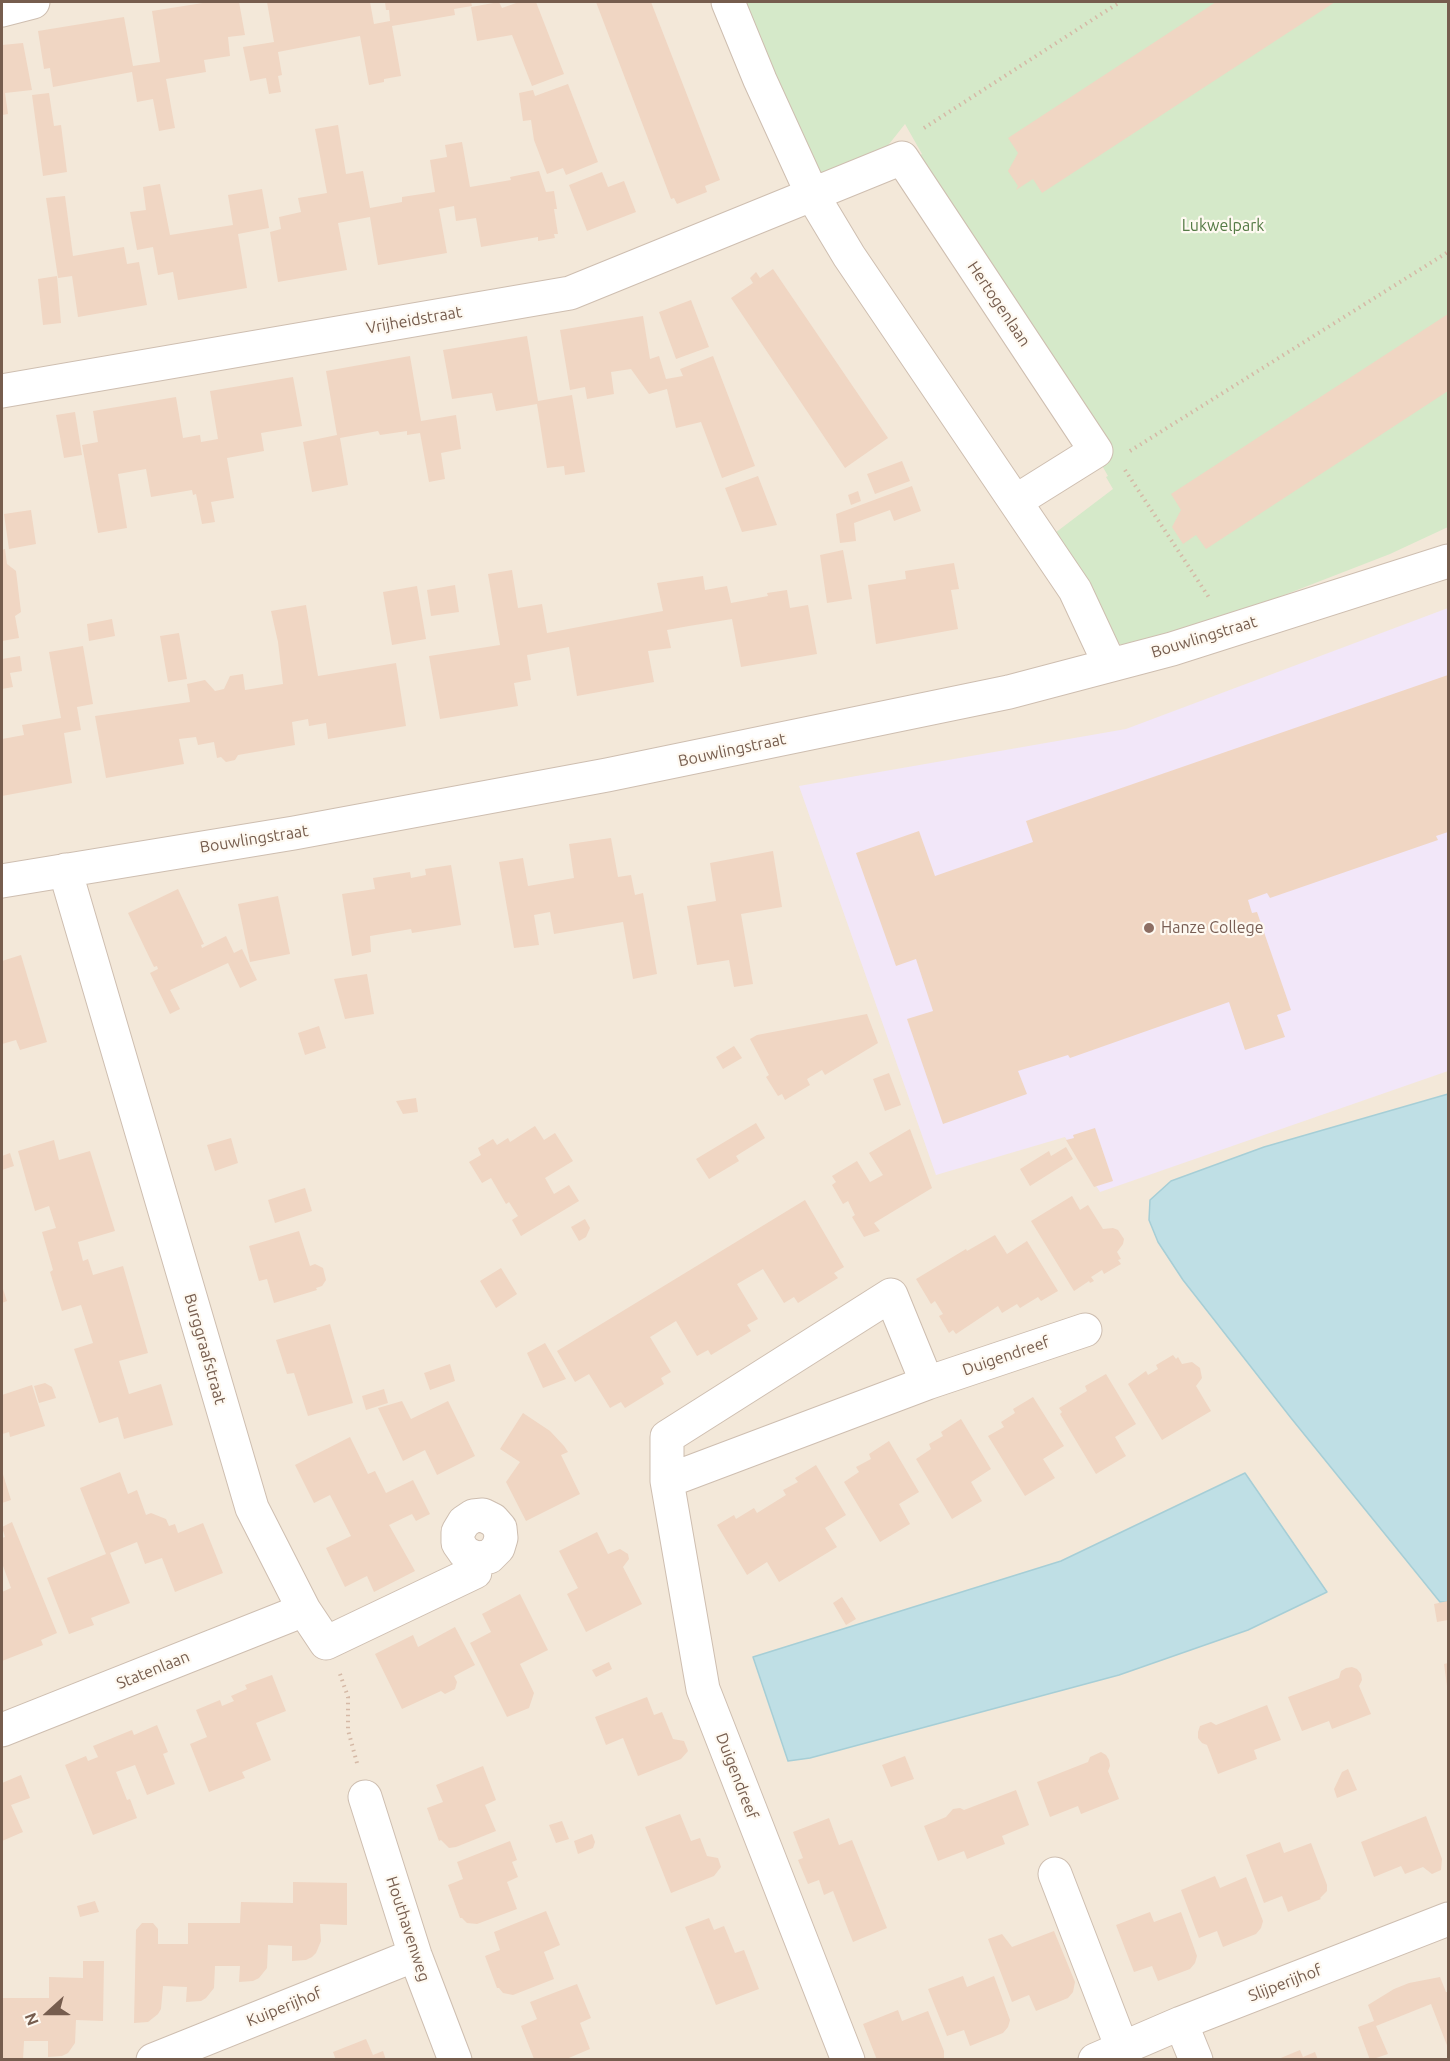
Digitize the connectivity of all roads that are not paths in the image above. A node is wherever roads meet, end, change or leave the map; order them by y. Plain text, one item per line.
1 (33, 2) edge
2 (729, 2) edge
3 (2, 10) edge
4 (813, 196) junction
5 (2, 391) edge
6 (1016, 501) junction
7 (1449, 561) edge
8 (1110, 665) junction
9 (65, 870) junction
10 (2, 881) edge
11 (1085, 1329) dead end
12 (927, 1383) junction
13 (667, 1481) junction
14 (476, 1558) dead end
15 (304, 1610) junction
16 (2, 1731) edge
17 (365, 1797) road end
18 (1055, 1874) dead end
19 (1449, 1919) edge
20 (415, 1955) junction
21 (1180, 2024) junction
22 (1109, 2054) edge
23 (153, 2060) edge
24 (455, 2060) edge
25 (848, 2060) edge
26 (1196, 2060) edge

1 - 3 street
2 - 4 street
4 - 5 street, Vrijheidstraat
4 - 6 street
4 - 6 street, Hertogenlaan
6 - 8 street
7 - 8 street, Bouwlingstraat
8 - 9 street, Bouwlingstraat
9 - 10 street, Bouwlingstraat
9 - 15 street, Burggraafstraat
11 - 12 street, Duigendreef
12 - 13 street, Duigendreef
12 - 13 street, Duigendreef
13 - 25 street, Duigendreef
14 - 15 street, Burggraafstraat
15 - 16 street, Statenlaan
17 - 20 street, Houthavenweg
18 - 22 street, Slijperijhof
19 - 21 street, Slijperijhof
20 - 23 street, Kuiperijhof
20 - 24 street, Houthavenweg
21 - 22 street, Slijperijhof
21 - 26 street

